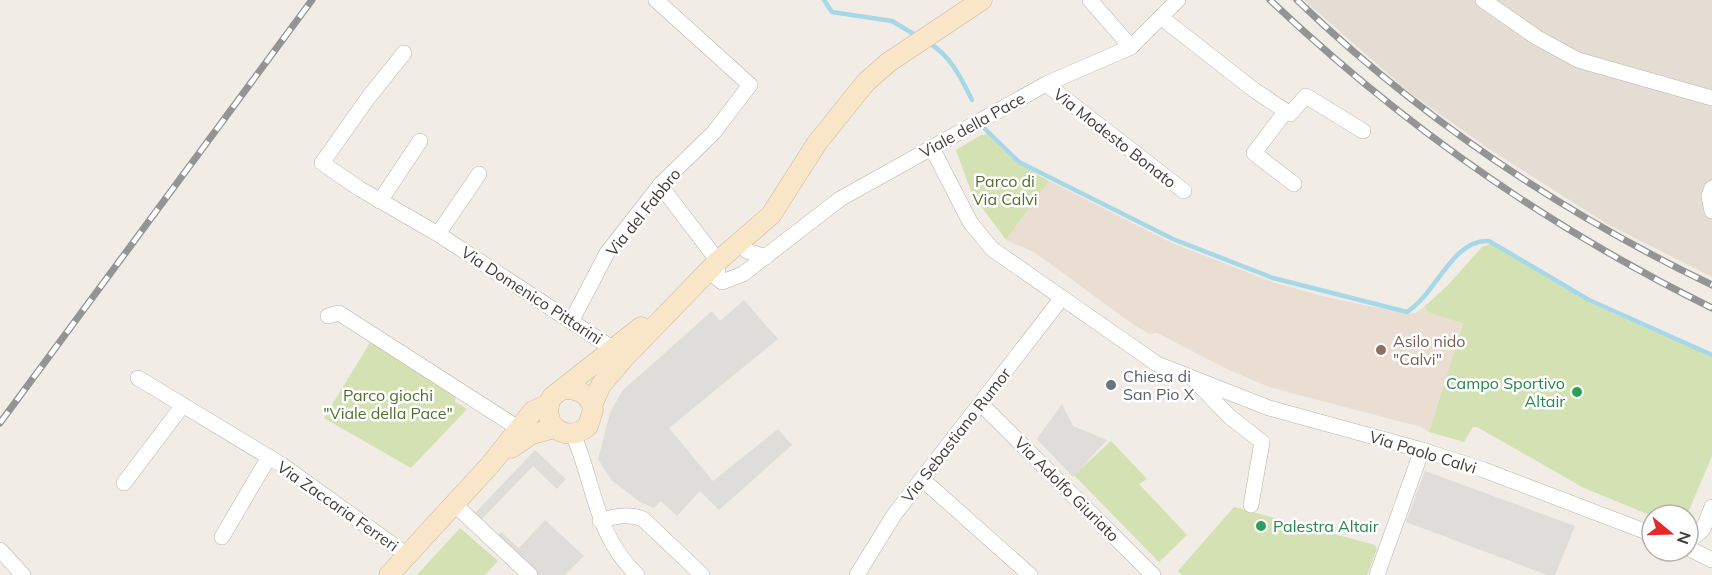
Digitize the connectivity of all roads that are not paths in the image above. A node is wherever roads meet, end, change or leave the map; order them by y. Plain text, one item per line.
1 (656, 0) edge
2 (982, 0) edge
3 (1090, 0) edge
4 (1483, 0) edge
5 (1176, 2) edge
6 (1162, 18) junction
7 (1131, 47) junction
8 (404, 53) dead end
9 (1046, 84) junction
10 (1712, 98) edge
11 (1286, 111) junction
12 (1363, 131) dead end
13 (420, 141) dead end
14 (932, 148) junction
15 (479, 174) dead end
16 (1294, 184) dead end
17 (660, 185) junction
18 (1712, 188) edge
19 (1184, 191) dead end
20 (380, 201) junction
21 (1712, 211) edge
22 (438, 234) junction
23 (741, 241) junction
24 (766, 256) junction
25 (718, 261) junction
26 (1061, 299) junction
27 (328, 316) dead end
28 (572, 320) junction
29 (619, 352) junction
30 (138, 378) dead end
31 (1192, 378) junction
32 (565, 389) junction
33 (549, 404) junction
34 (981, 404) junction
35 (183, 405) junction
36 (592, 405) junction
37 (519, 428) junction
38 (554, 428) junction
39 (573, 434) junction
40 (1422, 450) junction
41 (269, 457) junction
42 (494, 461) junction
43 (922, 479) junction
44 (124, 483) dead end
45 (454, 504) junction
46 (1251, 505) dead end
47 (1712, 507) edge
48 (600, 521) junction
49 (1640, 530) edge
50 (1700, 531) edge
51 (222, 537) dead end
52 (0, 550) edge
53 (407, 555) junction
54 (865, 572) edge
55 (23, 575) edge
56 (389, 575) edge
57 (530, 575) edge
58 (637, 575) edge
59 (702, 575) edge
60 (1029, 575) edge
61 (1153, 575) edge
62 (1377, 575) edge

1 - 17 street, Via del Fabbro
2 - 23 main road
3 - 7 street
4 - 10 street
5 - 6 street, Viale della Pace
6 - 7 street, Viale della Pace
6 - 11 street
7 - 9 street, Viale della Pace
8 - 20 street, Via Domenico Pittarini
9 - 14 street, Viale della Pace
9 - 19 street, Via Modesto Bonato
11 - 12 street
11 - 16 street
13 - 20 street
14 - 24 street, Viale della Pace
14 - 26 street, Via Paolo Calvi
15 - 22 street
17 - 25 street
17 - 28 street, Via del Fabbro
18 - 21 street
20 - 22 street, Via Domenico Pittarini
22 - 28 street, Via Domenico Pittarini
23 - 24 street
23 - 25 main road
24 - 25 street, Viale della Pace
25 - 29 main road
26 - 31 street, Via Paolo Calvi
26 - 34 street, Via Sebastiano Rumor
27 - 37 street
28 - 29 street, Via Domenico Pittarini
29 - 32 main road
29 - 36 main road
30 - 35 street, Via Zaccaria Ferreri
31 - 40 street, Via Paolo Calvi
31 - 46 street, Via Paolo Calvi
32 - 33 main road
32 - 36 main road
33 - 37 main road
33 - 38 main road
34 - 43 street, Via Sebastiano Rumor
34 - 61 street, Via Adolfo Giuriato
35 - 41 street, Via Zaccaria Ferreri
35 - 44 street
36 - 39 main road
37 - 42 main road
38 - 39 main road
38 - 42 main road
39 - 48 street
40 - 49 street, Via Paolo Calvi
40 - 62 street
41 - 51 street, Via Zaccaria Ferreri
41 - 53 street, Via Zaccaria Ferreri
42 - 45 main road
43 - 54 street, Via Sebastiano Rumor
43 - 60 street
45 - 53 main road
45 - 57 street
47 - 50 street
48 - 58 street
48 - 59 street
52 - 55 street
53 - 56 main road

